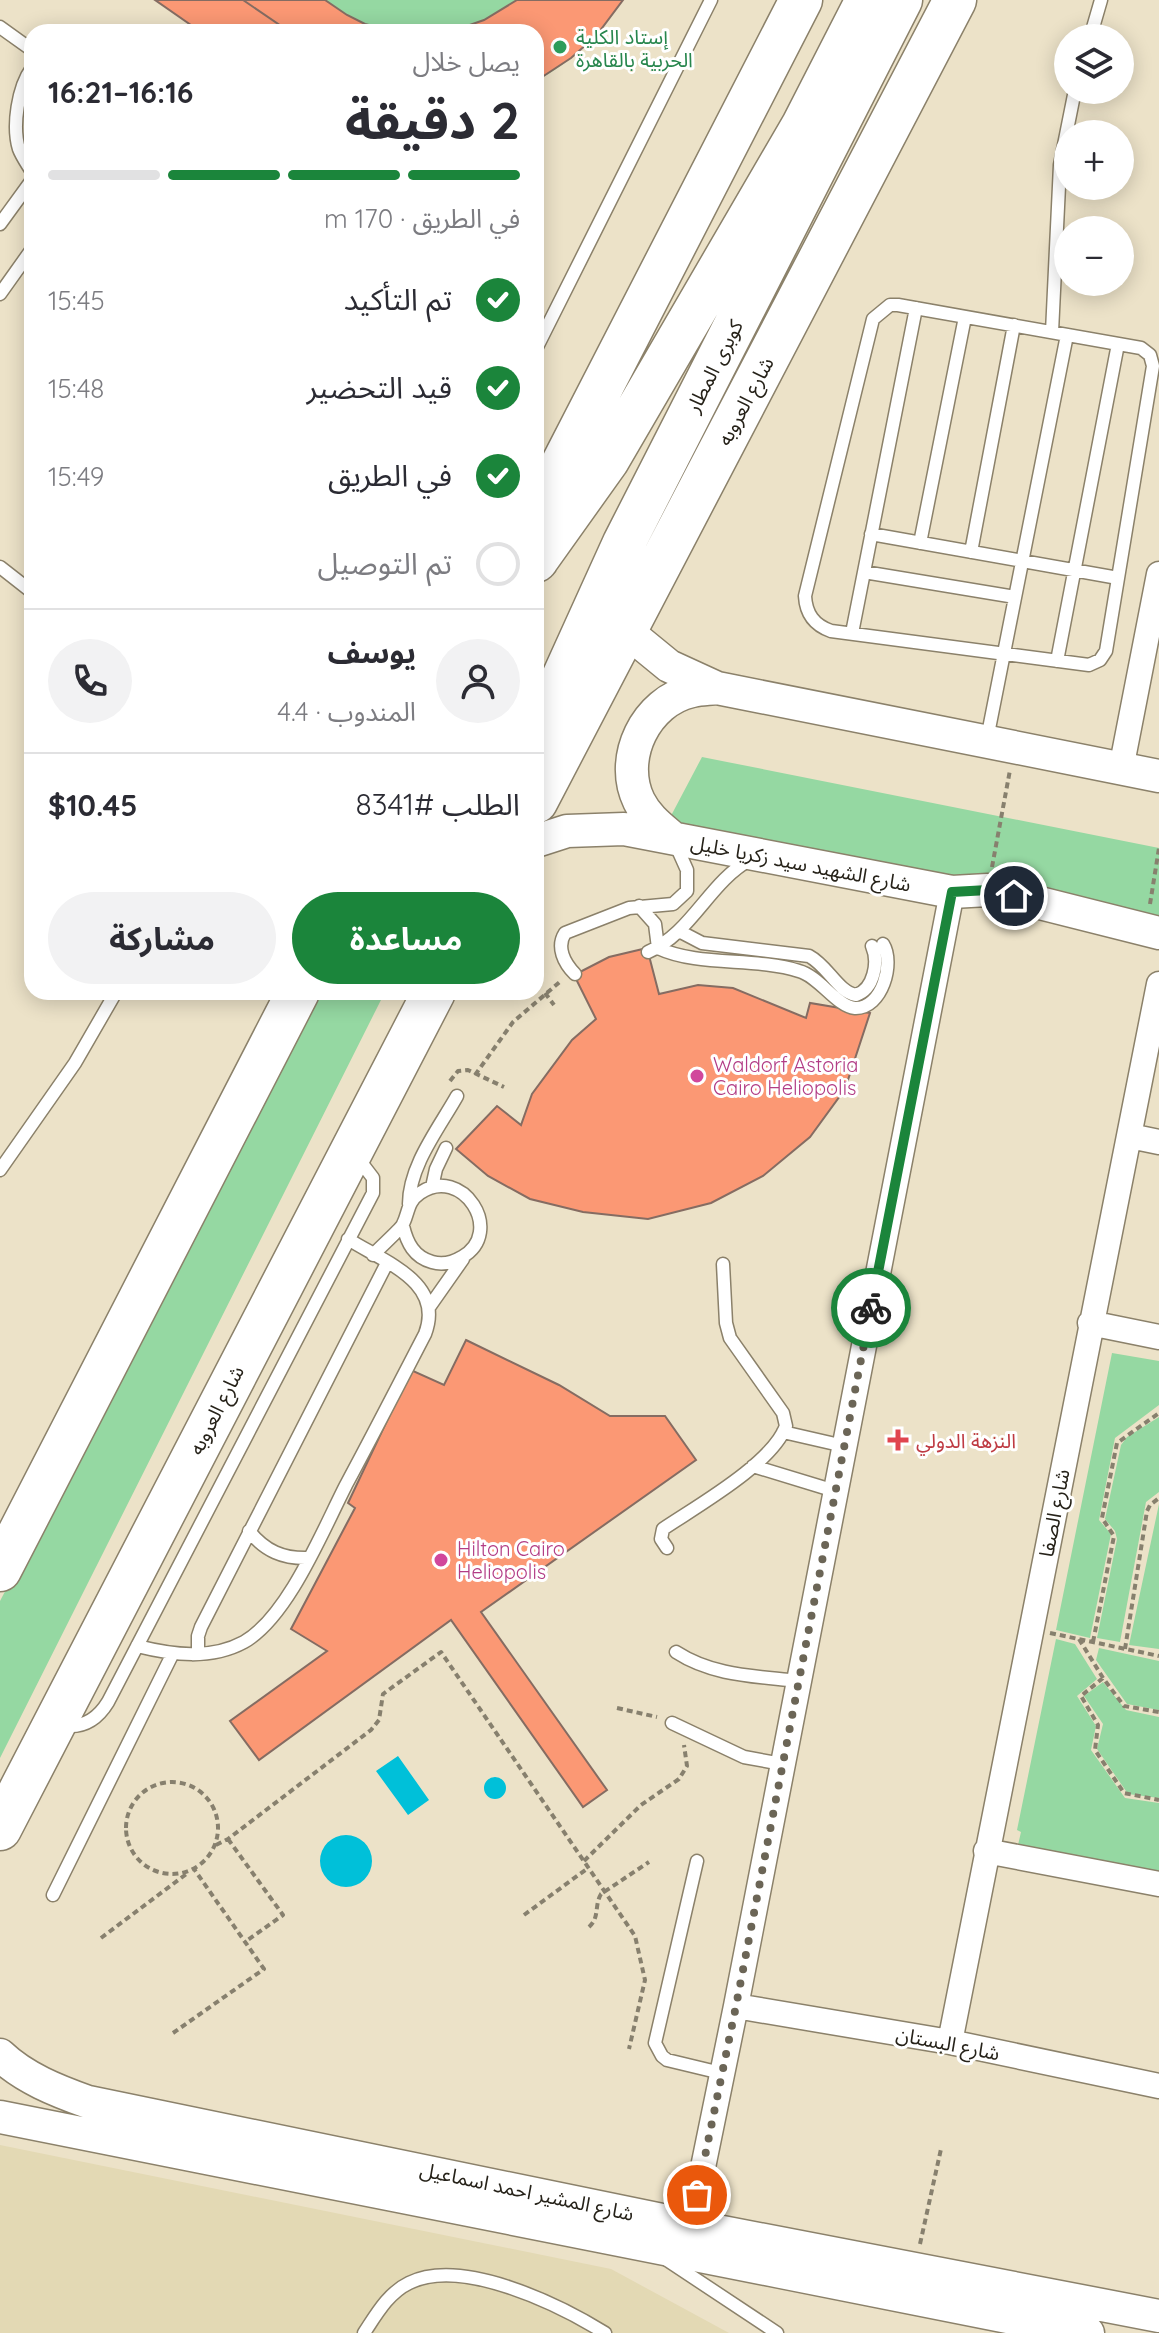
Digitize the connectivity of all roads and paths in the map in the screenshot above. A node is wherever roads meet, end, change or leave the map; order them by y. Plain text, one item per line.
1 (711, 0) edge
2 (801, 0) edge
3 (867, 0) edge
4 (901, 0) edge
5 (955, 0) edge
6 (1101, 0) edge
7 (1094, 24) edge
8 (0, 27) edge
9 (24, 44) edge
10 (24, 83) edge
11 (1072, 104) edge
12 (24, 157) edge
13 (24, 191) edge
14 (0, 224) edge
15 (24, 260) edge
16 (0, 294) edge
17 (916, 308) junction
18 (965, 317) junction
19 (1014, 325) junction
20 (1052, 332) junction
21 (544, 333) edge
22 (1067, 335) junction
23 (1118, 344) junction
24 (544, 502) edge
25 (871, 534) junction
26 (920, 543) junction
27 (544, 550) edge
28 (971, 552) junction
29 (1022, 561) junction
30 (0, 567) edge
31 (1075, 570) junction
32 (864, 572) junction
33 (1159, 574) edge
34 (1118, 578) junction
35 (24, 586) edge
36 (1015, 597) junction
37 (625, 630) junction
38 (852, 633) junction
39 (1004, 654) junction
40 (1057, 661) junction
41 (717, 688) junction
42 (544, 719) edge
43 (1000, 745) junction
44 (1121, 769) junction
45 (1159, 776) edge
46 (544, 787) edge
47 (544, 838) edge
48 (673, 838) junction
49 (1159, 848) edge
50 (760, 855) junction
51 (988, 890) junction
52 (952, 892) junction
53 (639, 906) junction
54 (679, 931) junction
55 (1153, 932) edge
56 (653, 950) junction
57 (751, 955) junction
58 (817, 960) junction
59 (574, 973) joint
60 (807, 974) junction
61 (1159, 984) edge
62 (545, 993) joint
63 (111, 1000) edge
64 (294, 1000) edge
65 (538, 1000) edge
66 (425, 1003) edge
67 (554, 1005) dead end
68 (475, 1075) dead end
69 (457, 1096) dead end
70 (1130, 1136) junction
71 (1159, 1142) edge
72 (446, 1148) dead end
73 (351, 1151) junction
74 (0, 1170) edge
75 (432, 1187) junction
76 (409, 1204) junction
77 (403, 1226) junction
78 (348, 1239) junction
79 (373, 1255) junction
80 (465, 1256) junction
81 (387, 1263) junction
82 (723, 1264) dead end
83 (430, 1306) junction
84 (1090, 1323) junction
85 (1159, 1337) edge
86 (1159, 1413) edge
87 (783, 1432) junction
88 (844, 1446) junction
89 (753, 1466) junction
90 (835, 1491) junction
91 (1159, 1498) edge
92 (249, 1531) junction
93 (667, 1548) dead end
94 (309, 1558) junction
95 (0, 1570) edge
96 (1032, 1629) junction
97 (1079, 1639) junction
98 (1093, 1642) junction
99 (137, 1646) junction
100 (1125, 1649) junction
101 (676, 1652) dead end
102 (173, 1653) junction
103 (198, 1654) junction
104 (1159, 1656) edge
105 (1103, 1678) junction
106 (798, 1681) junction
107 (617, 1708) dead end
108 (1159, 1712) edge
109 (672, 1723) junction
110 (54, 1724) junction
111 (782, 1764) junction
112 (1159, 1800) edge
113 (0, 1829) edge
114 (228, 1839) junction
115 (216, 1845) junction
116 (986, 1851) junction
117 (584, 1861) junction
118 (697, 1861) dead end
119 (649, 1862) dead end
120 (588, 1868) junction
121 (192, 1870) junction
122 (1159, 1884) edge
123 (606, 1892) junction
124 (53, 1895) dead end
125 (524, 1915) dead end
126 (589, 1927) dead end
127 (101, 1938) dead end
128 (245, 1942) junction
129 (736, 2006) junction
130 (173, 2033) dead end
131 (950, 2042) junction
132 (629, 2049) dead end
133 (0, 2055) edge
134 (721, 2073) junction
135 (1159, 2086) edge
136 (0, 2117) edge
137 (307, 2146) junction
138 (941, 2149) dead end
139 (300, 2178) junction
140 (691, 2226) junction
141 (641, 2243) junction
142 (914, 2269) junction
143 (1159, 2316) edge
144 (1045, 2325) junction
145 (1008, 2331) dead end
146 (364, 2333) edge
147 (605, 2333) edge
148 (777, 2333) edge
149 (1088, 2333) edge

1 - 21 lane
2 - 24 highway
3 - 27 highway
4 - 42 highway, كوبرى المطار
5 - 37 highway, شارع العروبه
6 - 7 lane
8 - 9 lane
10 - 12 lane
11 - 20 lane
13 - 14 lane
15 - 16 lane
17 - 18 lane
17 - 25 lane
17 - 38 lane
18 - 19 lane
18 - 26 lane
19 - 20 lane
19 - 28 lane
20 - 22 lane
22 - 23 lane
22 - 29 lane
23 - 31 lane
23 - 34 lane
25 - 26 lane
25 - 32 lane
26 - 28 lane
28 - 29 lane
29 - 31 lane
29 - 36 lane
30 - 35 lane
31 - 34 lane
31 - 40 lane
32 - 36 lane
32 - 38 lane
33 - 44 street
34 - 40 lane
36 - 39 lane
37 - 41 main road
37 - 46 highway, شارع العروبه
38 - 39 lane
39 - 40 lane
39 - 43 lane
41 - 43 main road
41 - 48 main road
43 - 44 main road
43 - 51 path
44 - 45 main road
47 - 48 main road, شارع الشهيد سيد زكريا خليل
48 - 50 main road, شارع الشهيد سيد زكريا خليل
48 - 53 lane
49 - 55 path
50 - 52 main road, شارع الشهيد سيد زكريا خليل
50 - 54 lane
51 - 52 main road, شارع الشهيد سيد زكريا خليل
51 - 55 main road, شارع الشهيد سيد زكريا خليل
52 - 88 street
53 - 56 lane
53 - 59 lane
54 - 56 lane
54 - 57 lane
56 - 57 lane
57 - 58 lane
57 - 60 lane
58 - 60 lane
58 - 60 lane
59 - 62 path
61 - 70 street, شارع الصفا
62 - 67 path
63 - 74 lane
64 - 95 highway
65 - 68 path
66 - 73 highway, شارع العروبه
69 - 76 lane
70 - 71 street
70 - 84 street, شارع الصفا
72 - 75 lane
73 - 78 lane
73 - 110 highway, شارع العروبه
75 - 76 lane
75 - 80 lane
76 - 77 lane
77 - 79 lane
77 - 80 lane
78 - 79 lane
78 - 99 lane
79 - 81 lane
80 - 83 lane
81 - 83 lane
81 - 92 lane
82 - 87 lane
83 - 94 lane
84 - 85 street
84 - 96 street, شارع الصفا
86 - 98 path
87 - 88 lane
87 - 89 lane
88 - 90 street
89 - 90 lane
89 - 93 lane
90 - 106 street
91 - 100 path
92 - 94 lane
92 - 103 lane
94 - 103 lane
96 - 97 path
96 - 116 street, شارع الصفا
97 - 98 path
97 - 105 path
98 - 100 path
99 - 102 lane
99 - 110 lane
100 - 104 path
101 - 106 lane
102 - 103 lane
102 - 124 lane
105 - 108 path
105 - 112 path
106 - 111 street
107 - 109 path
109 - 111 lane
109 - 117 path
110 - 113 highway, شارع العروبه
111 - 129 street
114 - 115 path
114 - 117 path
114 - 128 path
115 - 121 path
115 - 121 path
116 - 122 street
116 - 131 street, شارع الصفا
117 - 120 path
118 - 134 lane
119 - 123 path
120 - 123 path
120 - 125 path
121 - 127 path
121 - 128 path
123 - 126 path
123 - 132 path
128 - 130 path
129 - 131 street, شارع البستان
129 - 134 street
131 - 135 street, شارع البستان
133 - 137 main road, شارع المشير احمد اسماعيل
134 - 140 street
136 - 139 main road, شارع المشير احمد اسماعيل
137 - 139 main road
137 - 140 main road, شارع المشير احمد اسماعيل
138 - 142 path
139 - 141 main road, شارع المشير احمد اسماعيل
140 - 142 main road, شارع المشير احمد اسماعيل
141 - 144 main road, شارع المشير احمد اسماعيل
141 - 148 lane
142 - 143 main road, شارع المشير احمد اسماعيل
144 - 145 lane
144 - 149 main road, شارع المشير احمد اسماعيل
146 - 147 lane

